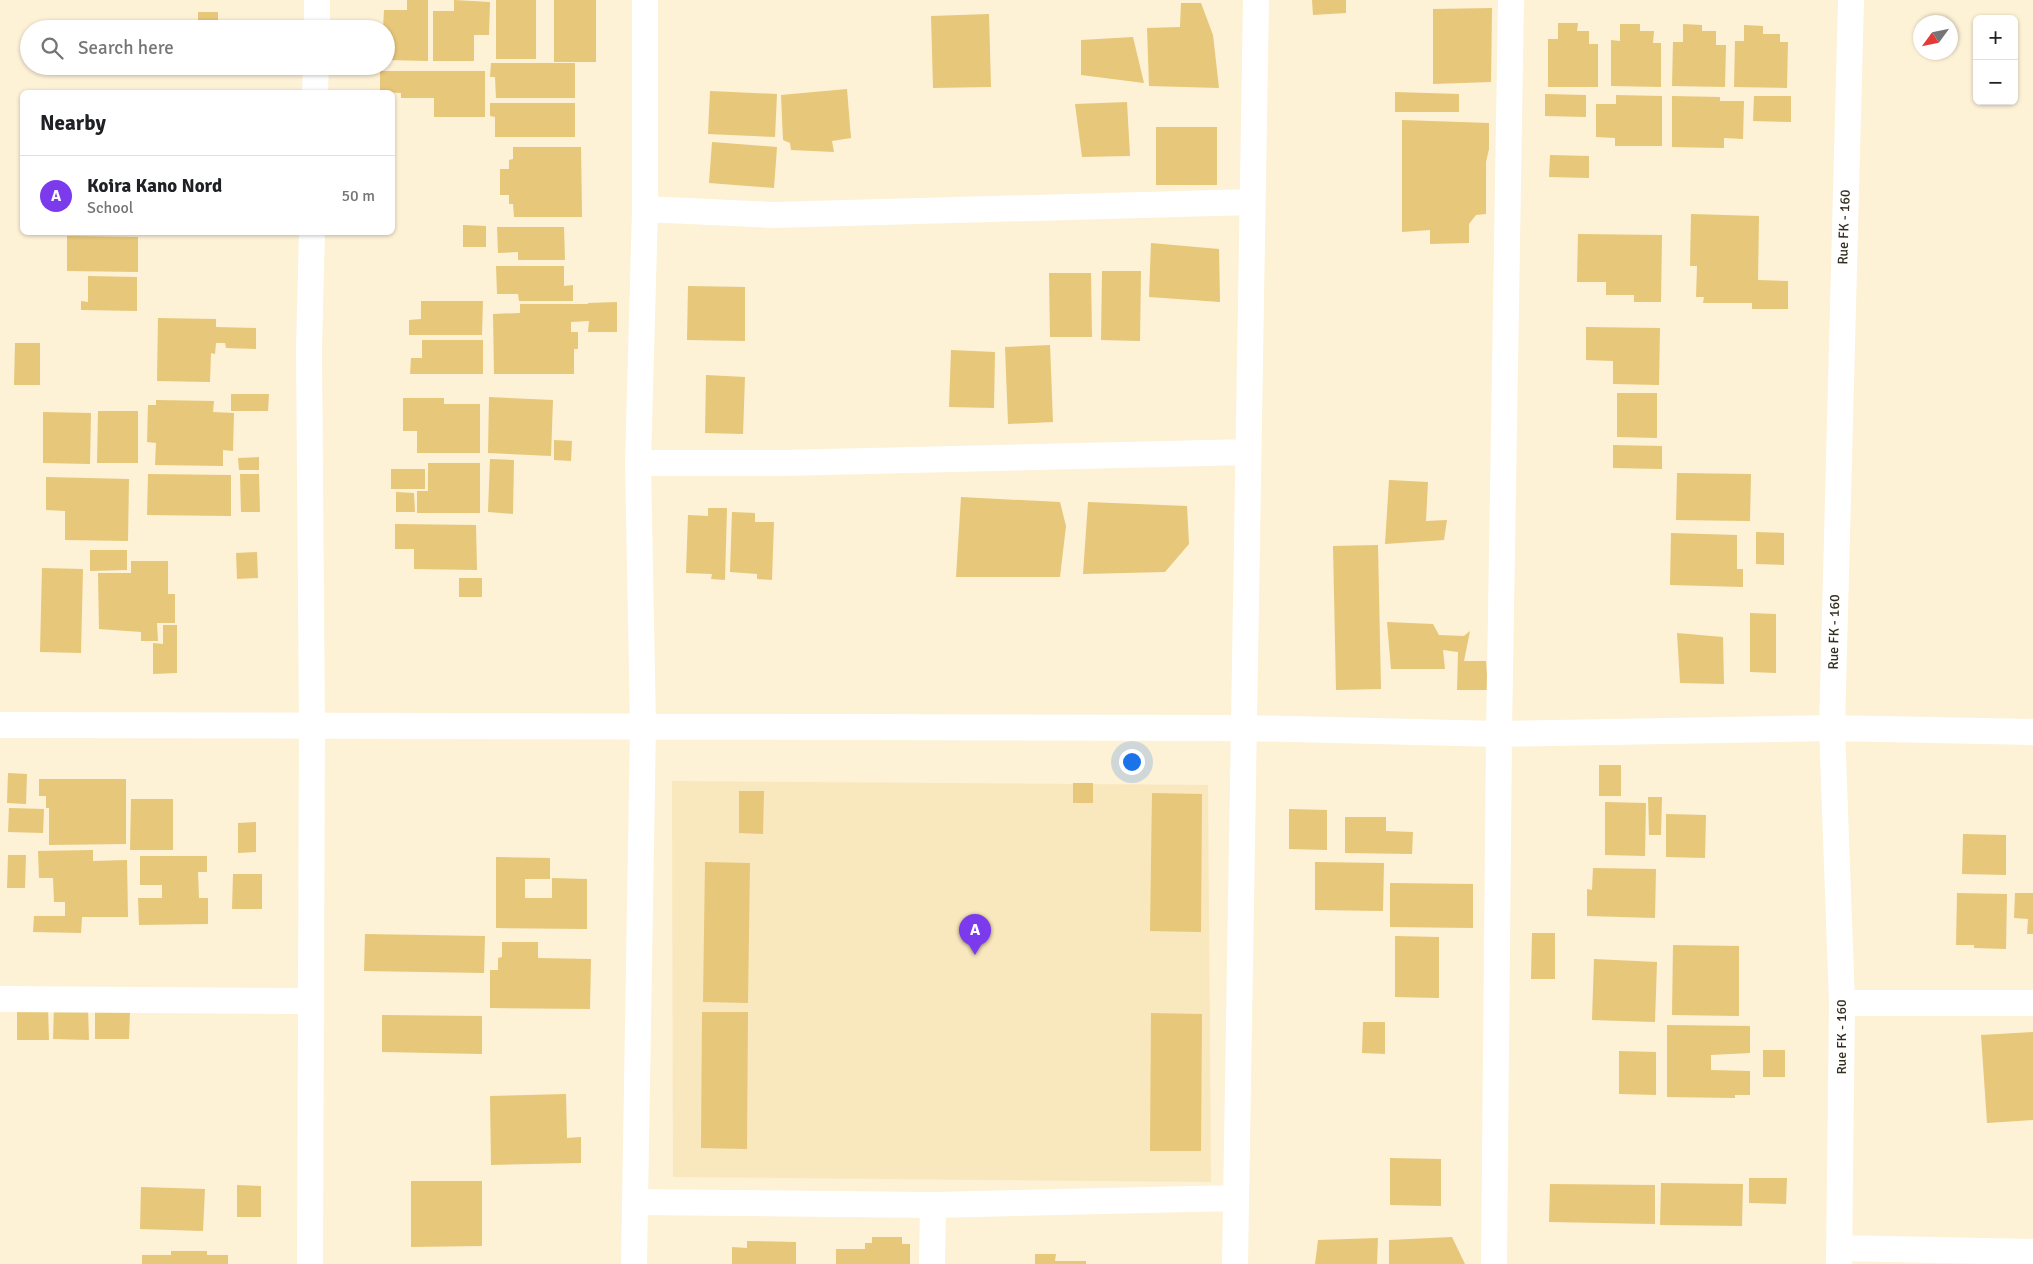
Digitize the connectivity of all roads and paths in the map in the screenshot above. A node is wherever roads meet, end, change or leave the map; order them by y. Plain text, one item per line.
1 (317, 0) edge
2 (645, 0) edge
3 (1256, 0) edge
4 (1510, 0) edge
5 (1851, 0) edge
6 (317, 20) edge
7 (316, 75) edge
8 (315, 90) edge
9 (1252, 202) junction
10 (645, 209) junction
11 (312, 235) edge
12 (1248, 452) junction
13 (638, 463) junction
14 (0, 724) edge
15 (312, 725) junction
16 (643, 726) junction
17 (1244, 728) junction
18 (1832, 728) junction
19 (2033, 732) edge
20 (1499, 734) junction
21 (0, 999) edge
22 (311, 1001) junction
23 (1842, 1003) junction
24 (2033, 1003) edge
25 (1236, 1198) junction
26 (634, 1202) junction
27 (933, 1205) junction
28 (2033, 1252) edge
29 (1839, 1256) edge
30 (310, 1264) edge
31 (634, 1264) edge
32 (932, 1264) edge
33 (1235, 1264) edge
34 (1494, 1264) edge

1 - 6 street
2 - 10 street
3 - 9 street
4 - 20 street
5 - 18 street, Rue FK - 160
7 - 8 street
9 - 10 street
9 - 12 street
10 - 13 street
11 - 15 street
12 - 13 street
12 - 17 street
13 - 16 street
14 - 15 street
15 - 16 street
15 - 22 street
16 - 17 street
16 - 26 street
17 - 20 street
17 - 25 street
18 - 19 street
18 - 20 street
18 - 23 street, Rue FK - 160
20 - 34 street
21 - 22 street
22 - 30 street
23 - 24 street
23 - 29 street, Rue FK - 160
25 - 27 street
25 - 33 street
26 - 27 street
26 - 31 street
27 - 32 street
28 - 29 street

